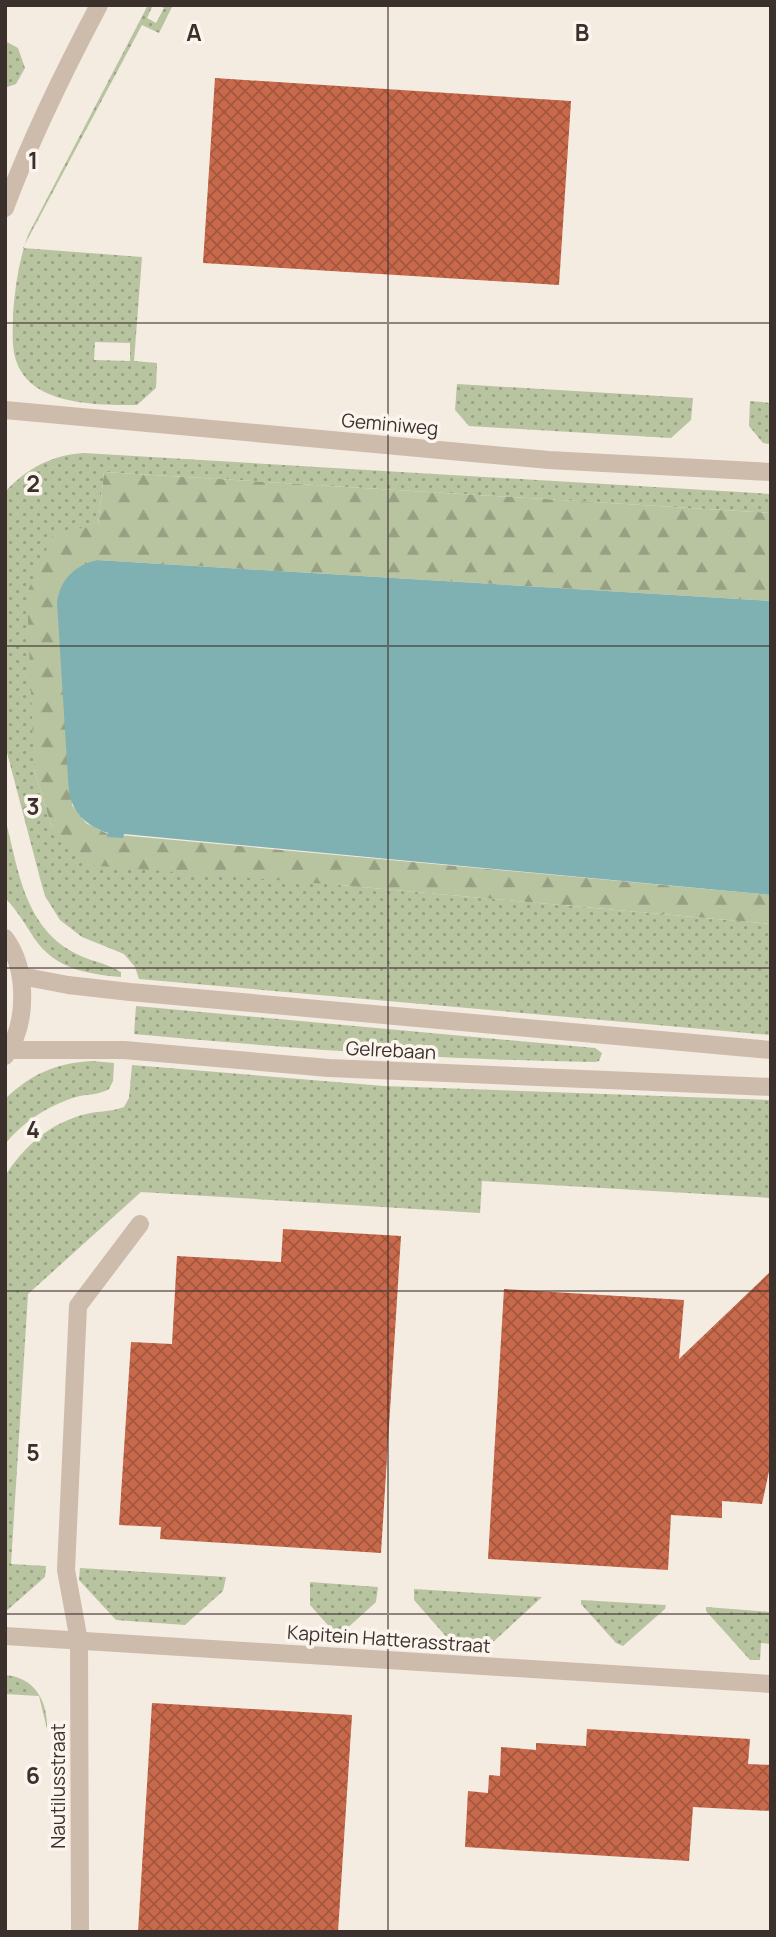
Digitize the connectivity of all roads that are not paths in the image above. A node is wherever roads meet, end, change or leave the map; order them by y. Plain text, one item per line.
1 (99, 5) edge
2 (5, 208) edge
3 (5, 410) edge
4 (771, 472) edge
5 (5, 938) edge
6 (21, 976) junction
7 (771, 1050) edge
8 (7, 1053) edge
9 (771, 1087) edge
10 (140, 1224) dead end
11 (5, 1636) edge
12 (79, 1641) junction
13 (771, 1684) edge
14 (80, 1932) edge

1 - 2 street
3 - 4 street, Geminiweg
5 - 6 street
6 - 7 street, Gelrebaan
6 - 8 street
8 - 9 street, Gelrebaan
10 - 12 street, Nautilusstraat
11 - 12 street, Kapitein Hatterasstraat
12 - 13 street, Kapitein Hatterasstraat
12 - 14 street, Nautilusstraat

